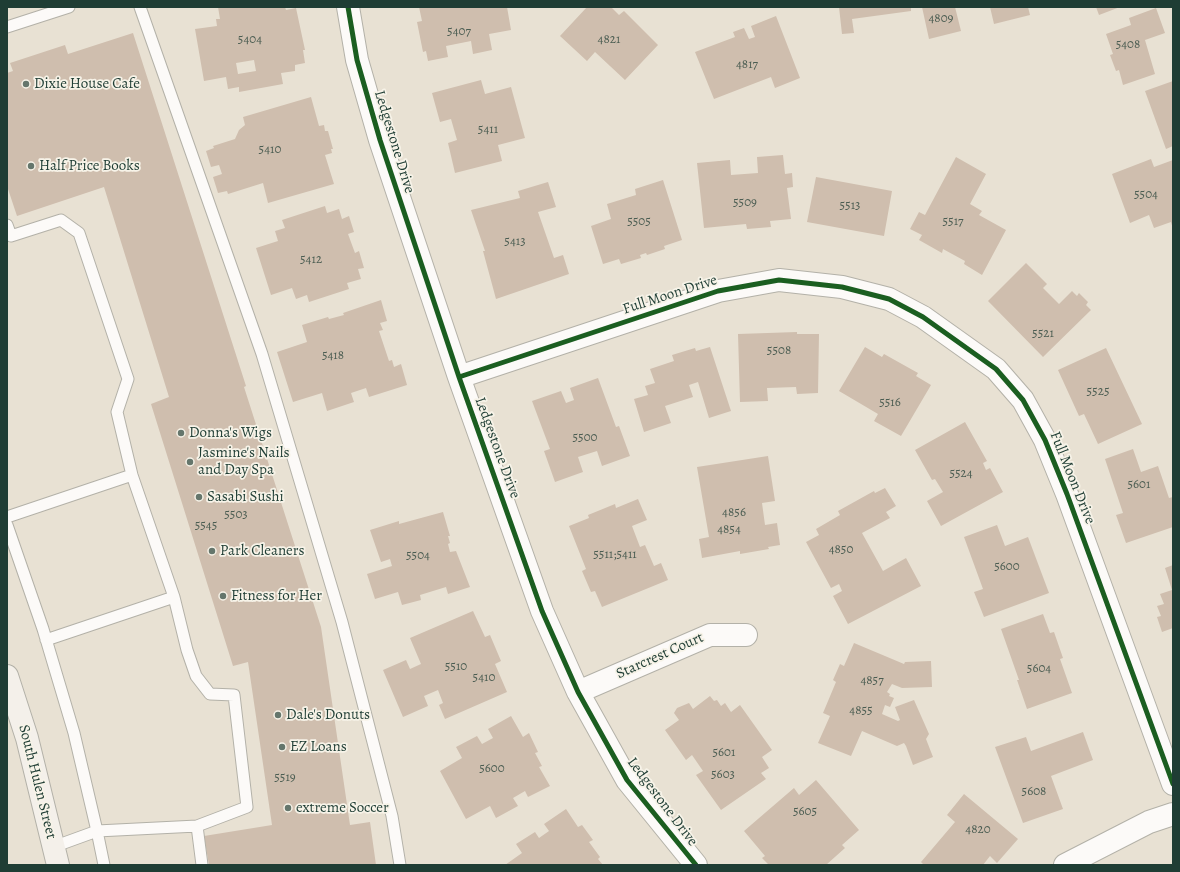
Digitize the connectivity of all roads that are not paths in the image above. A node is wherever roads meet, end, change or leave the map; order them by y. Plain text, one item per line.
1 (69, 7) edge
2 (140, 7) edge
3 (348, 7) edge
4 (7, 27) edge
5 (7, 224) edge
6 (9, 237) edge
7 (459, 377) junction
8 (132, 475) junction
9 (7, 517) edge
10 (7, 525) edge
11 (174, 597) junction
12 (746, 635) dead end
13 (46, 640) junction
14 (7, 676) edge
15 (578, 692) junction
16 (1173, 784) edge
17 (1173, 814) edge
18 (197, 826) junction
19 (97, 831) junction
20 (56, 856) edge
21 (104, 865) edge
22 (202, 865) edge
23 (400, 865) edge
24 (696, 865) edge
25 (1066, 865) edge

1 - 4 lane
2 - 23 lane
3 - 7 street, Ledgestone Drive
5 - 6 lane
6 - 8 lane
7 - 15 street, Ledgestone Drive
7 - 16 street, Full Moon Drive
8 - 9 lane
8 - 11 lane
10 - 13 lane
11 - 13 lane
11 - 18 lane
12 - 15 street, Starcrest Court
13 - 19 lane
14 - 20 main road, South Hulen Street
15 - 24 street, Ledgestone Drive
17 - 25 street
18 - 19 lane
18 - 22 lane
19 - 20 lane
19 - 21 lane

